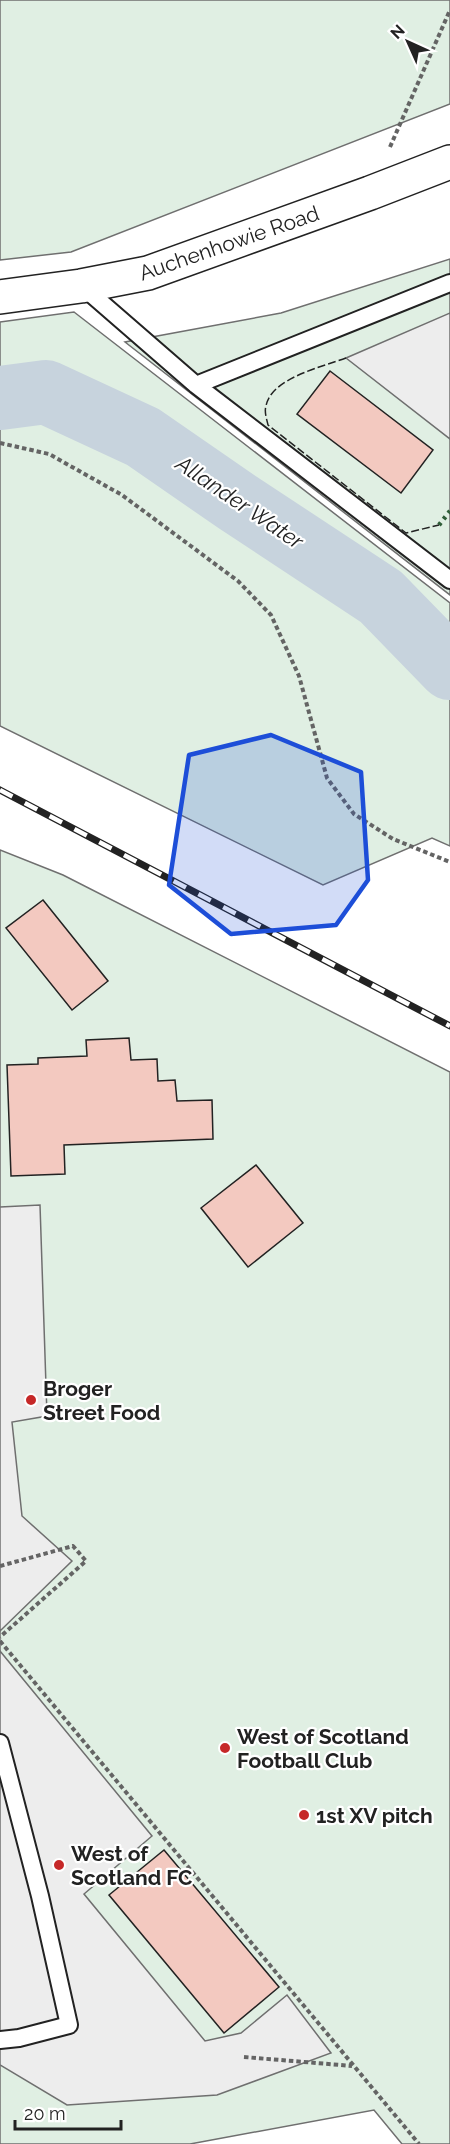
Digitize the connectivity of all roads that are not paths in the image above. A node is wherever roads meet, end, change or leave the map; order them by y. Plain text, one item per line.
1 (450, 162) edge
2 (450, 283) edge
3 (81, 286) junction
4 (0, 297) edge
5 (196, 384) junction
6 (450, 580) edge
7 (0, 1743) edge
8 (0, 2040) edge

1 - 3 main road, Auchenhowie Road
2 - 5 lane
3 - 4 main road, Auchenhowie Road
3 - 5 lane
5 - 6 lane
7 - 8 lane

